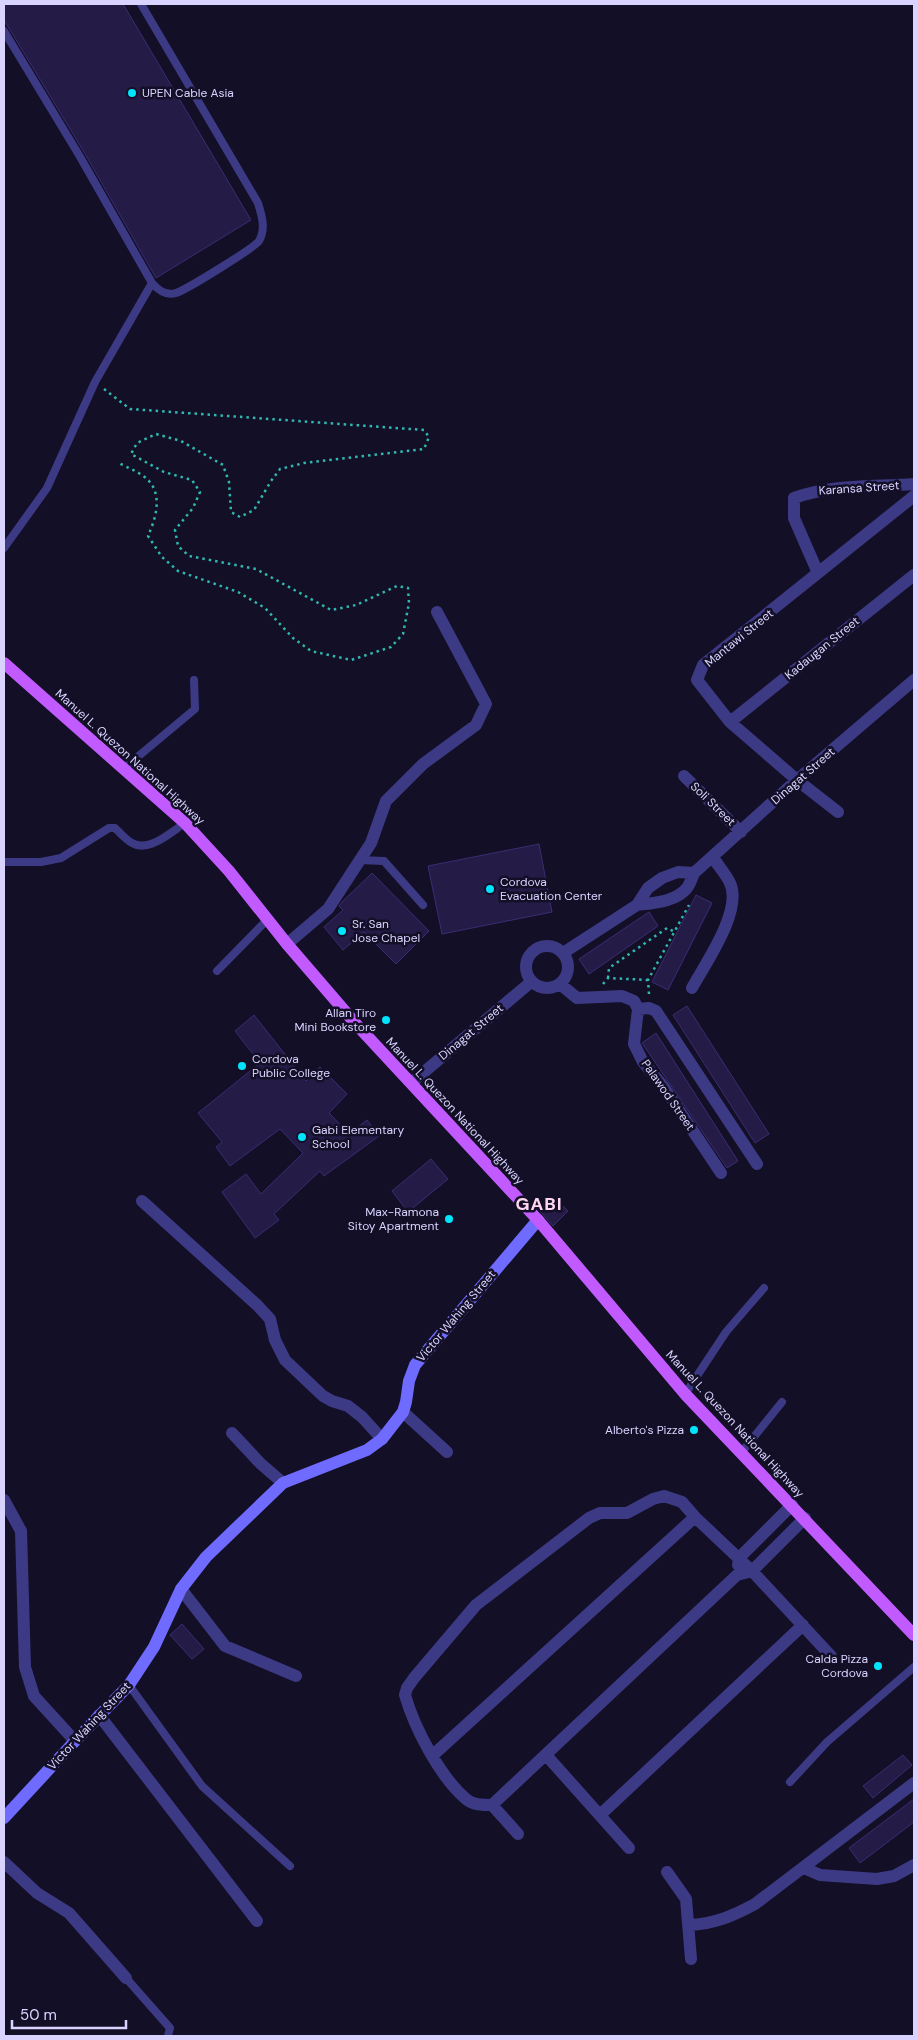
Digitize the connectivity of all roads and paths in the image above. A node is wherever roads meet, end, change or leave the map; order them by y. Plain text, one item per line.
1 (141, 4) edge
2 (4, 31) edge
3 (152, 283) junction
4 (95, 382) junction
5 (119, 463) dead end
6 (914, 484) edge
7 (914, 496) edge
8 (4, 548) edge
9 (818, 573) junction
10 (914, 575) edge
11 (436, 612) dead end
12 (4, 663) edge
13 (194, 680) dead end
14 (914, 680) edge
15 (730, 722) junction
16 (123, 769) junction
17 (684, 776) dead end
18 (797, 780) junction
19 (838, 812) dead end
20 (185, 823) junction
21 (741, 832) junction
22 (713, 857) junction
23 (358, 860) junction
24 (4, 862) edge
25 (694, 873) junction
26 (691, 902) dead end
27 (423, 905) dead end
28 (637, 905) junction
29 (267, 920) junction
30 (675, 932) junction
31 (286, 944) junction
32 (562, 953) junction
33 (217, 971) dead end
34 (608, 978) dead end
35 (531, 982) junction
36 (560, 984) junction
37 (692, 988) dead end
38 (644, 1009) junction
39 (410, 1083) junction
40 (757, 1164) dead end
41 (721, 1174) dead end
42 (142, 1201) dead end
43 (538, 1220) junction
44 (764, 1288) dead end
45 (685, 1394) junction
46 (782, 1402) dead end
47 (403, 1412) junction
48 (232, 1433) dead end
49 (382, 1439) junction
50 (447, 1452) dead end
51 (741, 1453) junction
52 (283, 1483) junction
53 (4, 1500) edge
54 (792, 1505) junction
55 (695, 1517) junction
56 (805, 1518) junction
57 (739, 1558) junction
58 (752, 1571) junction
59 (737, 1575) junction
60 (182, 1589) junction
61 (803, 1625) junction
62 (914, 1634) edge
63 (831, 1656) dead end
64 (914, 1667) edge
65 (296, 1676) dead end
66 (129, 1685) junction
67 (99, 1715) junction
68 (75, 1741) junction
69 (546, 1755) junction
70 (432, 1756) junction
71 (790, 1782) dead end
72 (914, 1783) edge
73 (492, 1805) junction
74 (600, 1814) junction
75 (4, 1818) edge
76 (518, 1834) dead end
77 (629, 1848) dead end
78 (4, 1862) edge
79 (290, 1866) dead end
80 (804, 1868) junction
81 (912, 1869) edge
82 (667, 1872) dead end
83 (257, 1921) dead end
84 (689, 1925) junction
85 (691, 1959) dead end
86 (126, 1978) joint
87 (168, 2036) edge

1 - 3 lane
2 - 3 lane
3 - 4 lane
4 - 5 path
4 - 8 lane
6 - 9 street, Karansa Street
7 - 9 street, Mantawi Street
9 - 15 street, Mantawi Street
10 - 15 street, Kadaugan Street
11 - 23 street
12 - 16 main road, Manuel L. Quezon National Highway
13 - 16 lane
14 - 18 street, Dinagat Street
15 - 18 street, Mantawi Street
16 - 20 main road, Manuel L. Quezon National Highway
17 - 21 street, Soli Street
18 - 19 street, Mantawi Street
18 - 21 street, Dinagat Street
20 - 24 lane
20 - 29 main road, Manuel L. Quezon National Highway
21 - 22 street, Dinagat Street
22 - 25 street, Dinagat Street
22 - 37 street
23 - 27 lane
23 - 31 street
25 - 28 street, Dinagat Street
25 - 28 street, Dinagat Street
26 - 30 path
28 - 32 street, Dinagat Street
29 - 31 main road, Manuel L. Quezon National Highway
29 - 33 lane
30 - 34 path
30 - 38 path
31 - 39 main road, Manuel L. Quezon National Highway
32 - 35 street
32 - 36 street
35 - 36 street
35 - 39 street, Dinagat Street
36 - 38 street
38 - 40 street
38 - 41 street, Palawod Street
39 - 43 main road, Manuel L. Quezon National Highway
42 - 49 street
43 - 45 main road, Manuel L. Quezon National Highway
43 - 47 street, Victor Wahing Street
44 - 45 lane
45 - 51 main road, Manuel L. Quezon National Highway
46 - 51 lane
47 - 49 street, Victor Wahing Street
47 - 50 street
48 - 52 street
49 - 52 street, Victor Wahing Street
51 - 54 main road, Manuel L. Quezon National Highway
52 - 60 street, Victor Wahing Street
53 - 68 street
54 - 56 main road, Manuel L. Quezon National Highway
54 - 57 street
55 - 57 street
55 - 70 street
55 - 70 street
56 - 58 street
56 - 62 main road, Manuel L. Quezon National Highway
57 - 58 street
57 - 59 street
58 - 59 street
58 - 61 street
59 - 69 street
60 - 65 street
60 - 66 street, Victor Wahing Street
61 - 63 street
61 - 74 street
64 - 71 lane
66 - 67 street, Victor Wahing Street
66 - 79 lane
67 - 68 street, Victor Wahing Street
67 - 83 street
68 - 75 street, Victor Wahing Street
69 - 73 street
69 - 74 street
70 - 73 street
72 - 80 street
73 - 76 street
74 - 77 street
78 - 86 street
80 - 81 street
80 - 84 street
82 - 84 street
84 - 85 street
86 - 87 lane

